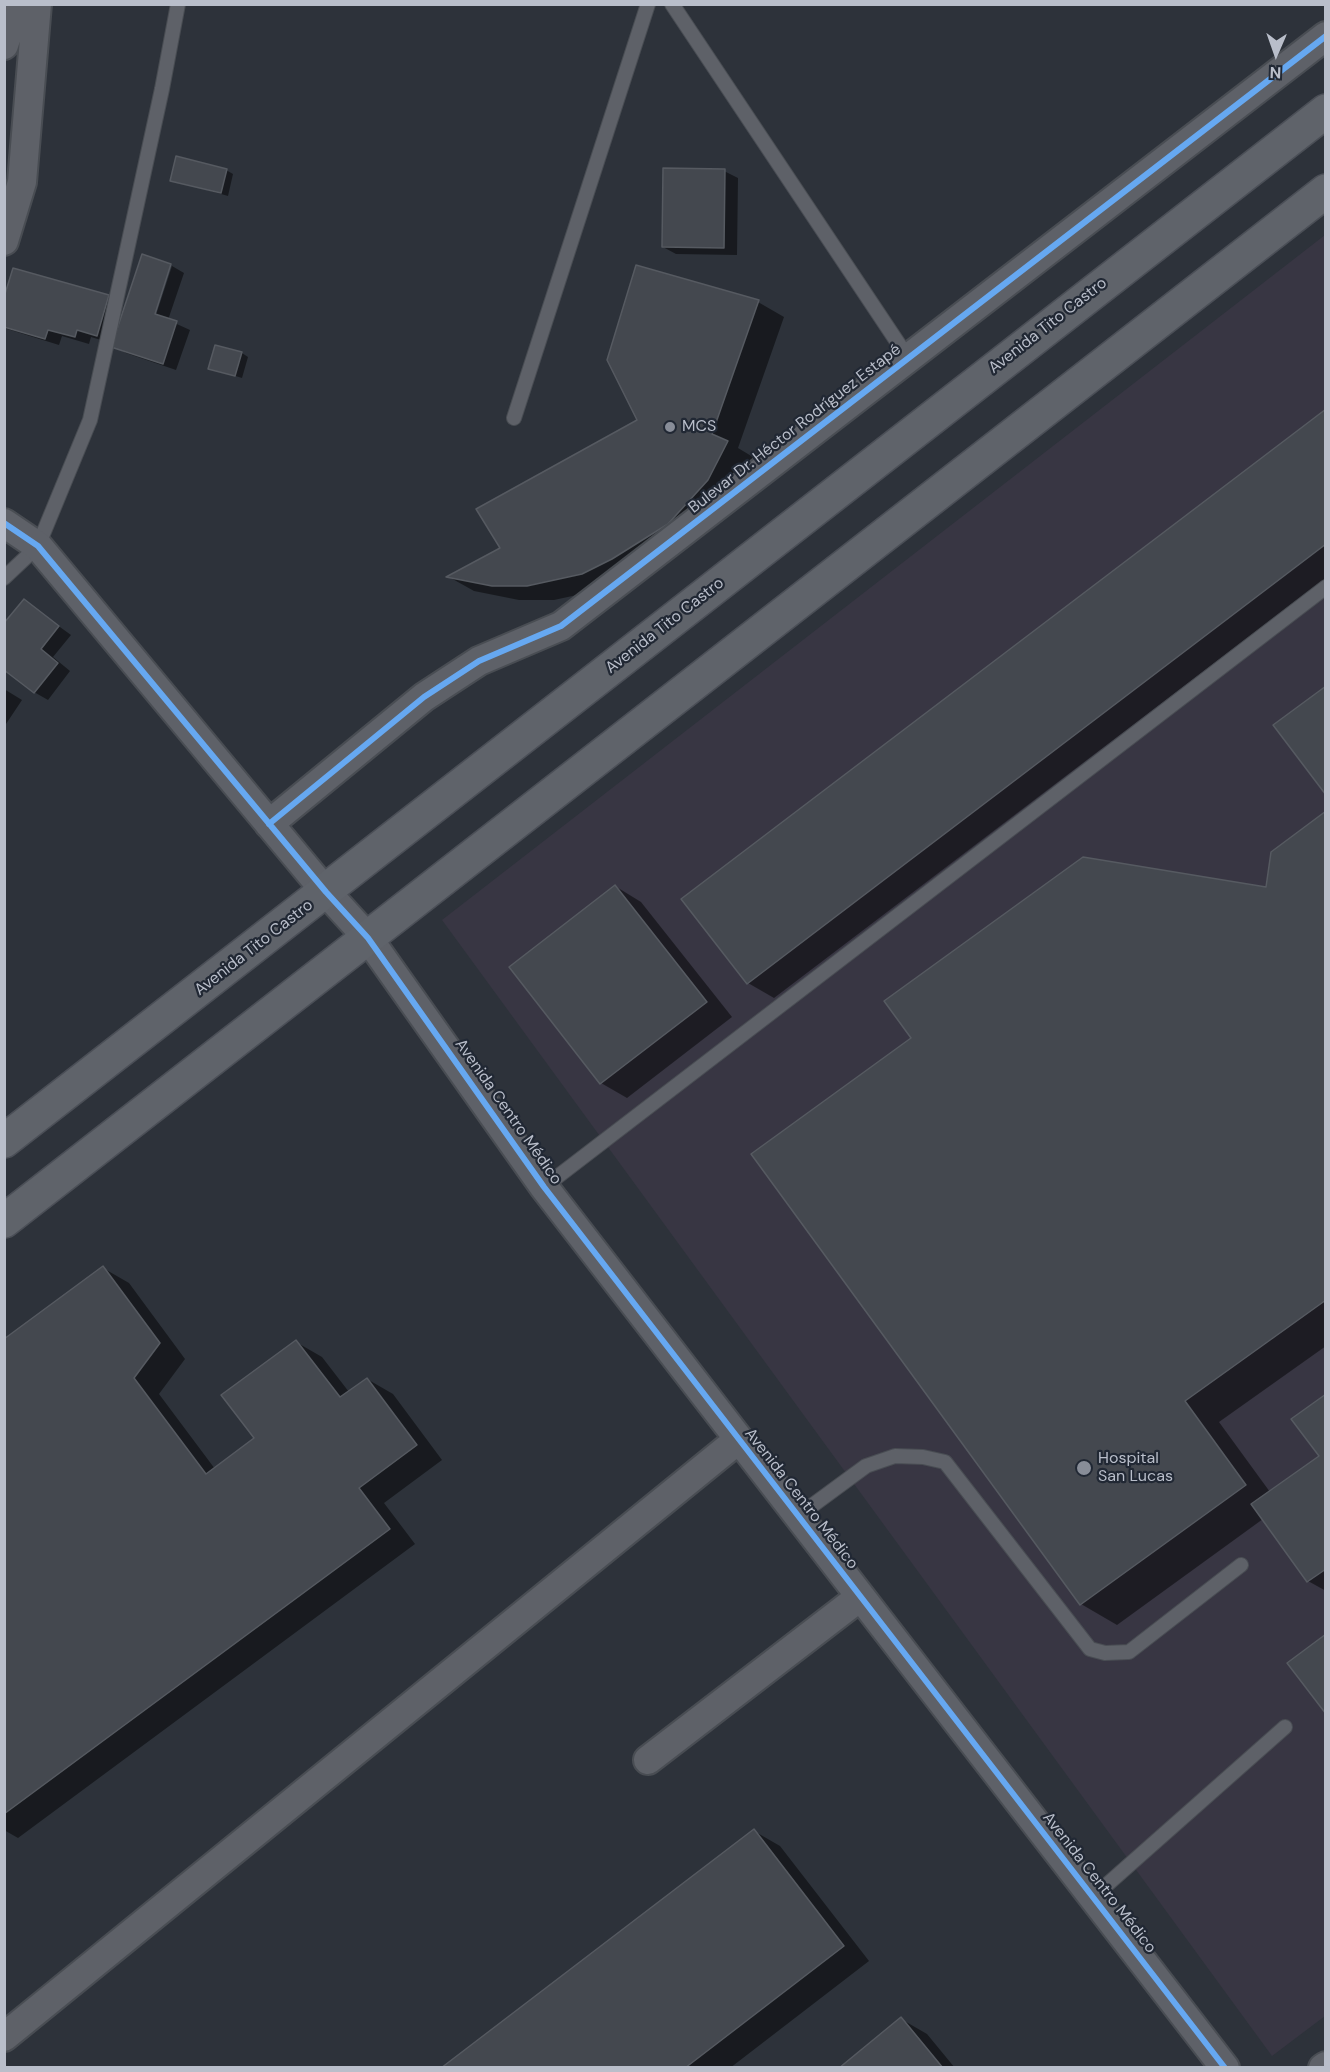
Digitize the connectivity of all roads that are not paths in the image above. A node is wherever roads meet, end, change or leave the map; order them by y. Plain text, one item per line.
1 (17, 4) edge
2 (37, 4) edge
3 (178, 4) edge
4 (648, 4) edge
5 (672, 4) edge
6 (1326, 36) edge
7 (4, 45) edge
8 (1326, 111) edge
9 (1326, 191) edge
10 (4, 241) edge
11 (908, 358) junction
12 (514, 418) dead end
13 (4, 524) edge
14 (38, 546) junction
15 (4, 578) edge
16 (1326, 587) edge
17 (269, 824) junction
18 (326, 892) junction
19 (368, 938) junction
20 (4, 1141) edge
21 (544, 1187) junction
22 (4, 1221) edge
23 (738, 1440) junction
24 (798, 1516) junction
25 (1241, 1565) dead end
26 (861, 1597) junction
27 (1285, 1727) dead end
28 (648, 1760) dead end
29 (1093, 1897) junction
30 (4, 2037) edge
31 (1225, 2067) edge

1 - 7 street
2 - 10 street
3 - 14 lane
4 - 12 lane
5 - 11 lane
6 - 11 street, Bulevar Dr. Héctor Rodríguez Estapé
8 - 18 main road, Avenida Tito Castro
9 - 19 main road
11 - 17 street, Bulevar Dr. Héctor Rodríguez Estapé
13 - 14 street, Avenida Centro Médico
14 - 15 lane
14 - 17 street, Avenida Centro Médico
16 - 21 lane
17 - 18 street, Avenida Centro Médico
18 - 19 street, Avenida Centro Médico
18 - 20 main road, Avenida Tito Castro
19 - 21 street, Avenida Centro Médico
19 - 22 main road
21 - 23 street, Avenida Centro Médico
23 - 24 street, Avenida Centro Médico
23 - 30 street
24 - 25 lane
24 - 26 street, Avenida Centro Médico
26 - 28 street
26 - 29 street, Avenida Centro Médico
27 - 29 lane
29 - 31 street, Avenida Centro Médico

